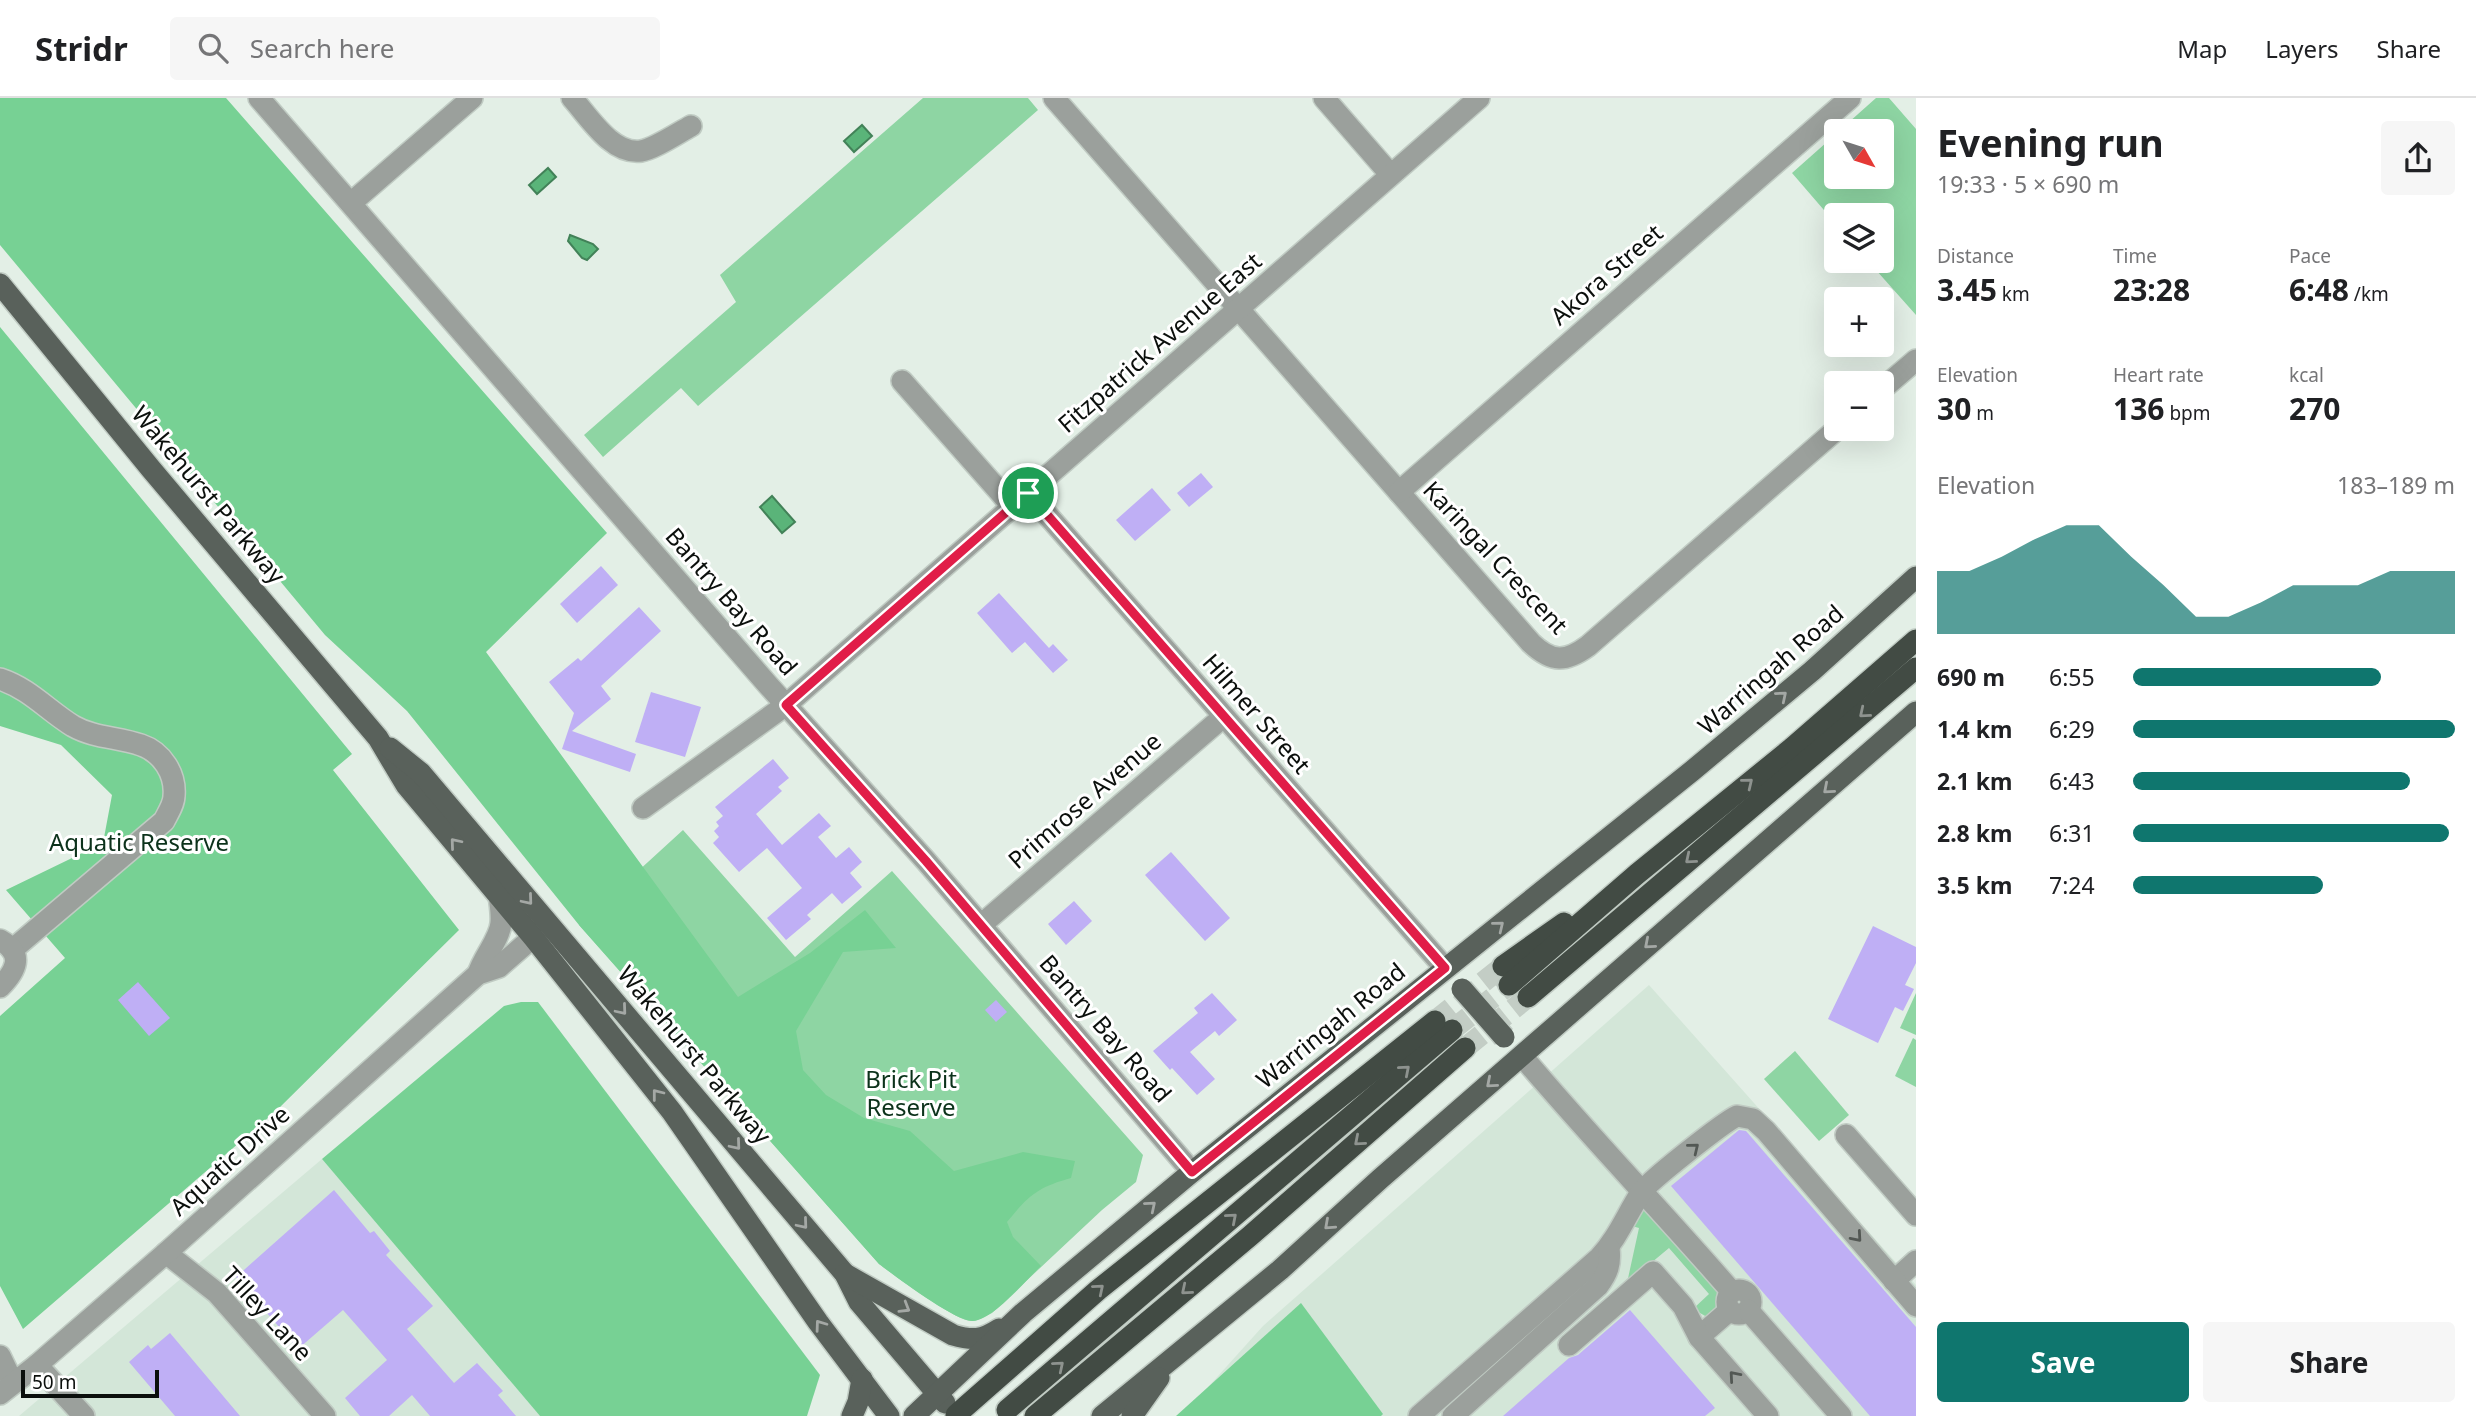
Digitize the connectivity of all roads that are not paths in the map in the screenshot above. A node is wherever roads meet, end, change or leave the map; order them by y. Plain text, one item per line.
1 (259, 98) edge
2 (472, 98) edge
3 (572, 98) edge
4 (1054, 98) edge
5 (1324, 98) edge
6 (1479, 98) edge
7 (1850, 98) edge
8 (691, 126) dead end
9 (1390, 174) junction
10 (351, 203) junction
11 (0, 284) edge
12 (1238, 310) junction
13 (1916, 360) edge
14 (1894, 379) edge
15 (902, 381) dead end
16 (1824, 440) edge
17 (1399, 492) junction
18 (1020, 500) junction
19 (1916, 577) edge
20 (1916, 640) edge
21 (1916, 668) edge
22 (0, 679) edge
23 (786, 705) junction
24 (1916, 712) edge
25 (1223, 717) junction
26 (378, 738) junction
27 (643, 808) dead end
28 (499, 895) junction
29 (981, 925) junction
30 (541, 931) junction
31 (6, 945) edge
32 (1445, 968) junction
33 (478, 974) junction
34 (1506, 976) tunnel mouth
35 (0, 987) edge
36 (1528, 997) tunnel mouth
37 (1465, 1048) tunnel mouth
38 (1522, 1056) junction
39 (1846, 1135) dead end
40 (1192, 1172) junction
41 (1642, 1191) junction
42 (1916, 1214) edge
43 (1609, 1248) junction
44 (166, 1253) junction
45 (1916, 1261) edge
46 (845, 1274) junction
47 (1895, 1289) junction
48 (1743, 1299) junction
49 (1916, 1306) edge
50 (1023, 1313) junction
51 (1699, 1337) junction
52 (1569, 1345) dead end
53 (0, 1356) edge
54 (1166, 1364) junction
55 (37, 1365) junction
56 (862, 1380) junction
57 (7, 1388) edge
58 (938, 1395) junction
59 (1007, 1410) dead end
60 (84, 1416) edge
61 (325, 1416) edge
62 (852, 1416) edge
63 (889, 1416) edge
64 (914, 1416) edge
65 (956, 1416) edge
66 (1035, 1416) edge
67 (1102, 1416) edge
68 (1132, 1416) edge
69 (1419, 1416) edge
70 (1453, 1416) edge
71 (1768, 1416) edge
72 (1841, 1416) edge

1 - 10 street, Bantry Bay Road
2 - 10 street
3 - 8 street
4 - 12 street, Karingal Crescent
5 - 9 street
6 - 9 street, Fitzpatrick Avenue East
7 - 17 street, Akora Street
9 - 12 street, Fitzpatrick Avenue East
10 - 23 street, Bantry Bay Road
11 - 26 main road, Wakehurst Parkway
12 - 17 street, Karingal Crescent
12 - 18 street, Fitzpatrick Avenue East
13 - 14 street
15 - 18 street, Hilmer Street
16 - 17 street, Karingal Crescent
18 - 23 street, Fitzpatrick Avenue East
18 - 25 street, Hilmer Street
32 -> 19 main road, Warringah Road
34 -> 20 highway
21 -> 36 highway
22 - 31 street
23 - 27 street, Fitzpatrick Avenue East
23 - 29 street, Bantry Bay Road
24 -> 38 main road
25 - 29 street, Primrose Avenue
25 - 32 street, Hilmer Street
28 -> 26 main road, Wakehurst Parkway
26 -> 30 main road, Wakehurst Parkway
28 - 30 main road, Wakehurst Parkway
28 - 33 street, Aquatic Drive
29 - 40 street, Bantry Bay Road
30 - 33 street, Aquatic Drive
30 -> 46 main road, Wakehurst Parkway
56 -> 30 main road, Wakehurst Parkway
31 - 35 street
32 - 38 main road, bridge
32 - 40 main road, Warringah Road
33 - 44 street, Aquatic Drive
37 -> 66 highway
38 - 41 street
38 -> 54 main road
39 - 42 street
50 -> 40 main road, Warringah Road
41 - 43 street
41 -> 47 street
41 - 48 street
43 - 69 street
43 - 70 street
44 - 55 street, Aquatic Drive
44 - 61 street, Tilley Lane
45 - 47 street
46 -> 50 main road
46 - 58 main road, Wakehurst Parkway
47 - 49 street
48 - 51 street
48 - 72 street
50 - 58 main road, Warringah Road
51 - 52 street
71 -> 51 street
53 - 57 street, Aquatic Drive
54 - 67 main road
54 - 68 main road
55 - 57 street, Aquatic Drive
55 - 60 street
56 - 62 main road
56 - 63 main road, Wakehurst Parkway
58 - 64 main road, Warringah Road
58 - 65 main road, Wakehurst Parkway
59 - 65 highway

